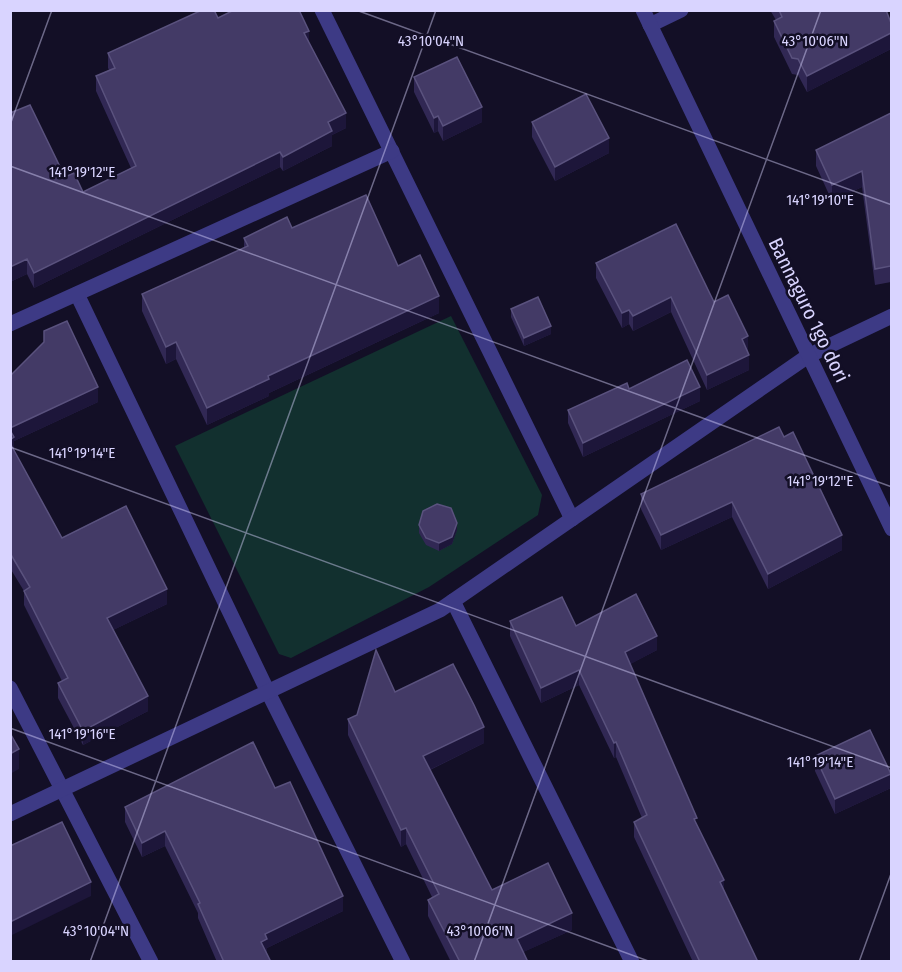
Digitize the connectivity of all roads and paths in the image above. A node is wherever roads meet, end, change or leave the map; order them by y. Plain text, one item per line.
1 (322, 10) edge
2 (643, 10) edge
3 (681, 10) edge
4 (650, 25) junction
5 (392, 151) junction
6 (77, 294) junction
7 (891, 316) edge
8 (10, 324) edge
9 (808, 356) junction
10 (573, 519) junction
11 (891, 529) edge
12 (453, 601) junction
13 (10, 688) edge
14 (268, 692) junction
15 (64, 788) junction
16 (10, 814) edge
17 (151, 962) edge
18 (404, 962) edge
19 (632, 962) edge

1 - 5 street
2 - 4 street, Bannaguro 1go dori
3 - 4 street
4 - 9 street, Bannaguro 1go dori
5 - 6 street
5 - 10 street
6 - 8 street
6 - 14 street
7 - 9 street
9 - 10 street
9 - 11 street, Bannaguro 1go dori
10 - 12 street
12 - 14 street
12 - 19 street
13 - 15 street
14 - 15 street
14 - 18 street
15 - 16 street
15 - 17 street

